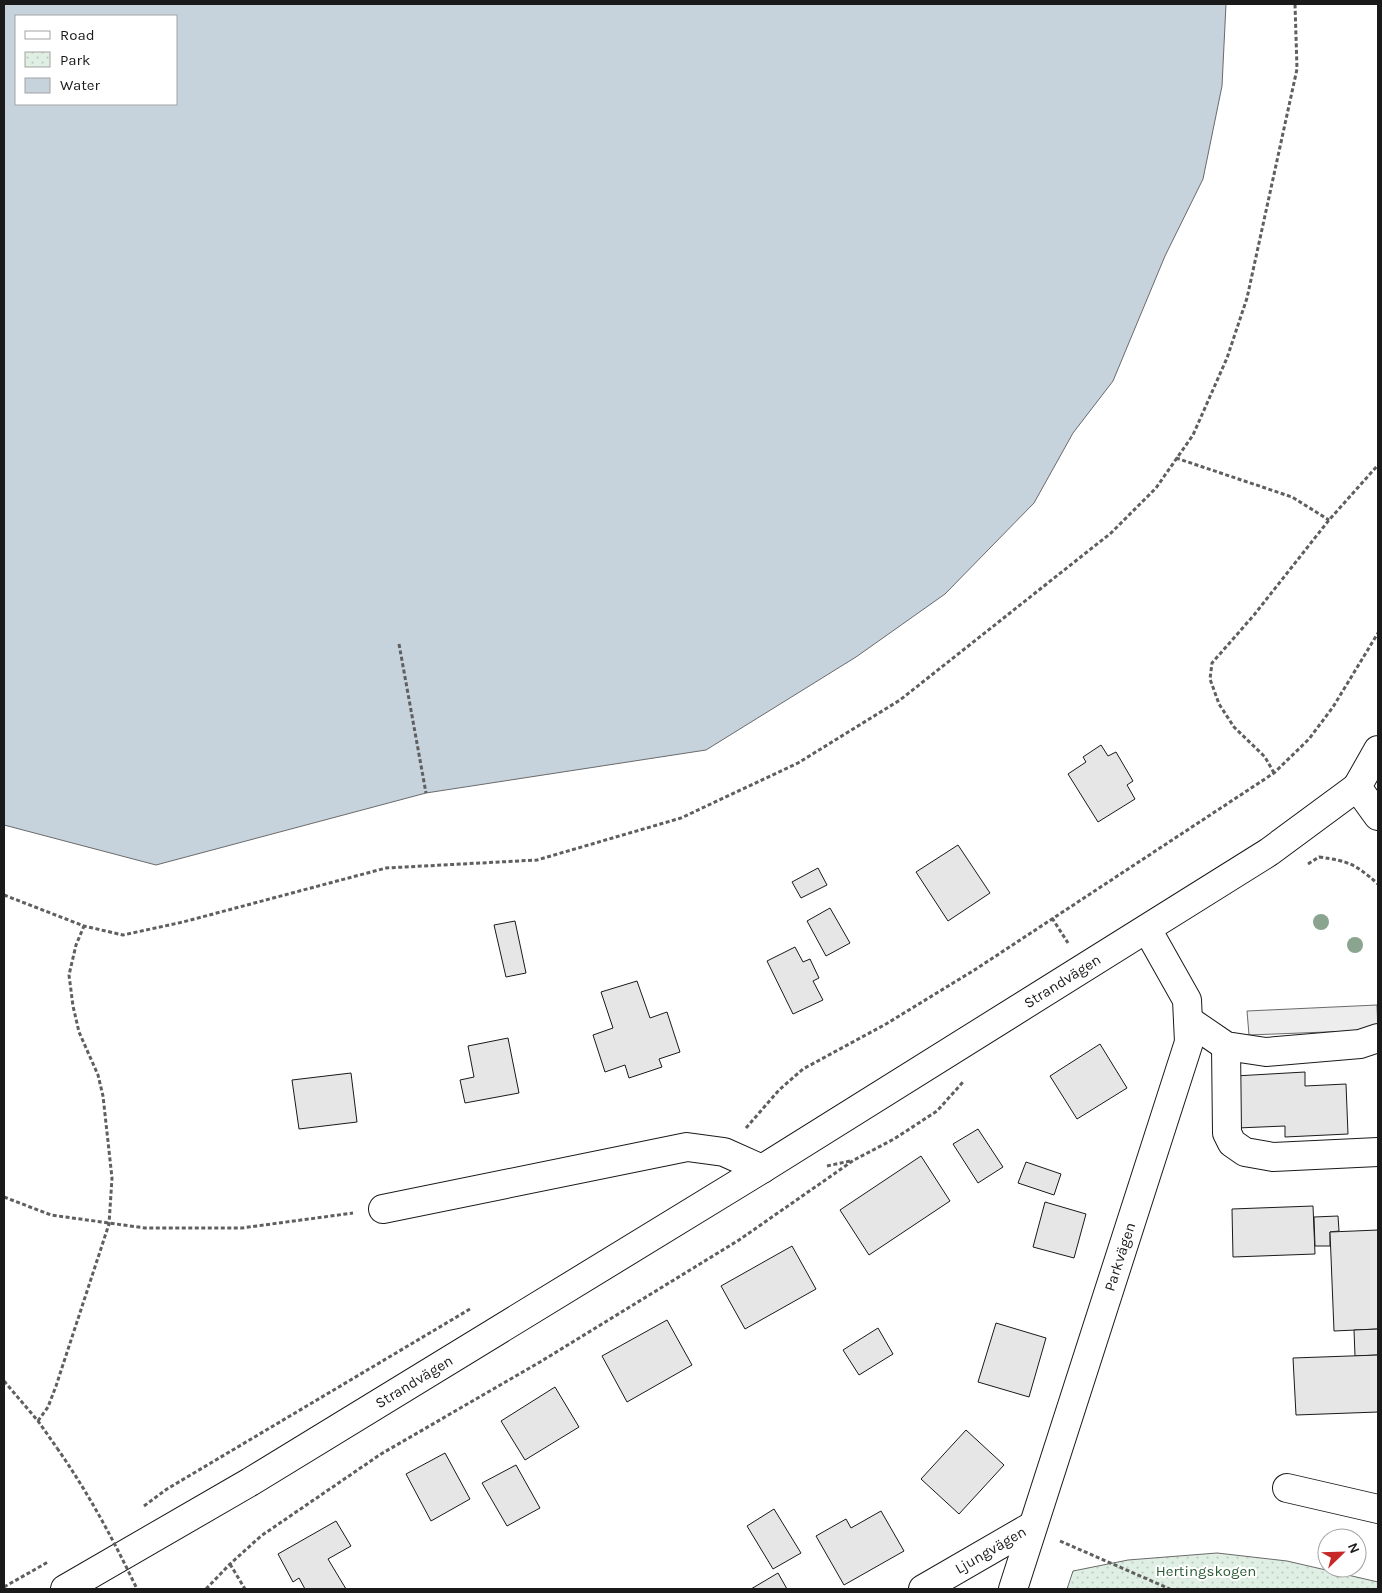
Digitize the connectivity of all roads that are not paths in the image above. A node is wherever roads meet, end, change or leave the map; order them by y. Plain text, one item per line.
1 (1378, 750) edge
2 (1357, 788) junction
3 (1378, 816) edge
4 (1147, 929) junction
5 (1188, 1020) junction
6 (1378, 1038) edge
7 (1226, 1046) junction
8 (1378, 1152) edge
9 (762, 1169) junction
10 (383, 1209) road end
11 (1286, 1488) dead end
12 (1378, 1509) edge
13 (1032, 1526) junction
14 (65, 1589) edge
15 (923, 1589) edge
16 (1013, 1589) edge

1 - 2 street
2 - 3 street
2 - 4 street, Strandvägen
4 - 5 street, Parkvägen
4 - 9 street, Strandvägen
5 - 7 street
5 - 13 street, Parkvägen
6 - 7 street
7 - 8 street
9 - 10 street
9 - 14 street, Strandvägen
11 - 12 street
13 - 15 street, Ljungvägen
13 - 16 street, Parkvägen

